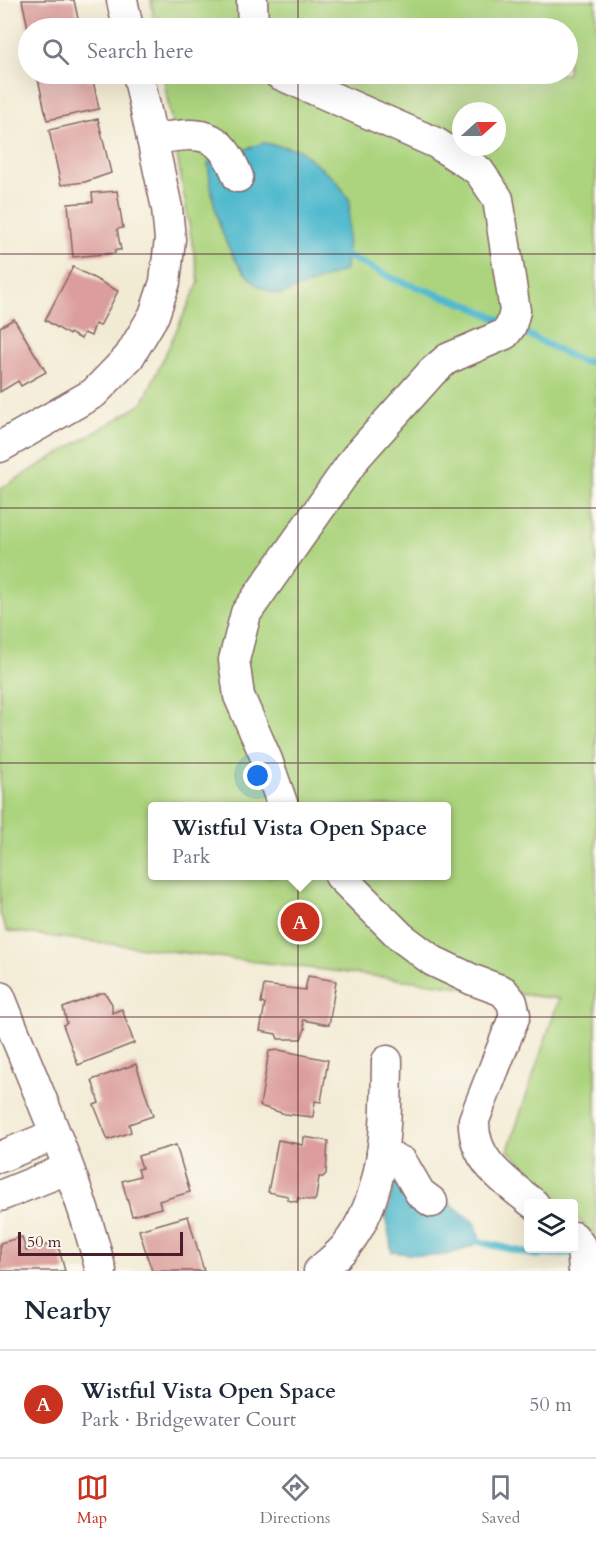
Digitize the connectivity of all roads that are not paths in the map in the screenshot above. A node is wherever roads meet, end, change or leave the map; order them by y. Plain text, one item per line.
1 (122, 0) edge
2 (252, 0) edge
3 (126, 18) edge
4 (253, 18) edge
5 (140, 84) edge
6 (302, 84) edge
7 (152, 139) junction
8 (238, 177) dead end
9 (0, 447) edge
10 (281, 802) edge
11 (344, 880) edge
12 (0, 997) edge
13 (387, 1061) dead end
14 (54, 1135) junction
15 (382, 1153) junction
16 (0, 1156) edge
17 (67, 1169) junction
18 (0, 1196) edge
19 (529, 1199) edge
20 (432, 1202) dead end
21 (578, 1243) edge
22 (100, 1271) edge
23 (319, 1271) edge
24 (584, 1271) edge

1 - 3 street
2 - 4 street
5 - 7 street
6 - 10 street
7 - 8 street
7 - 9 street
11 - 19 street
12 - 14 street
13 - 15 street
14 - 16 street
14 - 17 street
15 - 20 street
15 - 23 street
17 - 18 street
17 - 22 street
21 - 24 street

